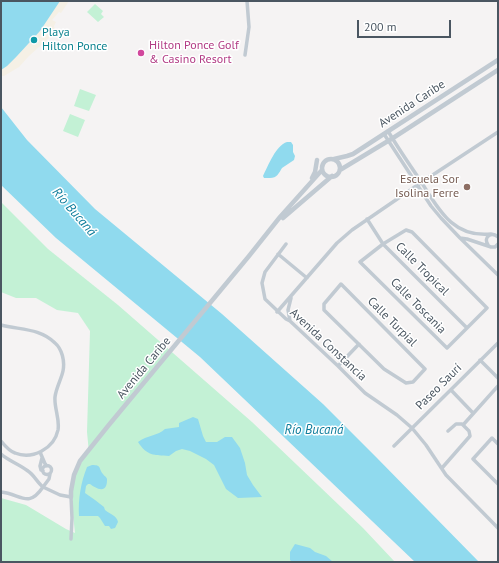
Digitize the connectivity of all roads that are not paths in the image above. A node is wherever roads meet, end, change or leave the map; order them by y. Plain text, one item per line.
1 (247, 1) edge
2 (245, 55) dead end
3 (498, 60) edge
4 (498, 70) edge
5 (386, 132) junction
6 (498, 132) edge
7 (390, 140) junction
8 (334, 159) junction
9 (317, 160) dead end
10 (322, 170) junction
11 (340, 170) junction
12 (332, 176) junction
13 (311, 182) junction
14 (422, 182) junction
15 (418, 185) junction
16 (367, 219) junction
17 (274, 226) junction
18 (491, 234) junction
19 (498, 237) edge
20 (460, 238) junction
21 (476, 242) junction
22 (286, 244) dead end
23 (383, 244) junction
24 (498, 244) edge
25 (488, 245) junction
26 (473, 250) junction
27 (278, 254) junction
28 (498, 276) edge
29 (307, 278) junction
30 (291, 297) junction
31 (277, 312) junction
32 (290, 321) junction
33 (1, 325) edge
34 (467, 328) junction
35 (498, 343) edge
36 (358, 344) junction
37 (480, 360) junction
38 (338, 366) junction
39 (498, 378) edge
40 (498, 386) edge
41 (451, 390) junction
42 (473, 413) junction
43 (463, 425) junction
44 (412, 428) junction
45 (448, 431) dead end
46 (1, 442) edge
47 (498, 444) edge
48 (394, 446) dead end
49 (40, 452) junction
50 (1, 454) edge
51 (42, 458) junction
52 (46, 466) junction
53 (442, 468) junction
54 (43, 470) junction
55 (50, 474) junction
56 (498, 484) edge
57 (43, 487) junction
58 (1, 492) edge
59 (71, 497) junction
60 (498, 528) edge
61 (70, 539) dead end

1 - 2 street
3 - 5 street, Avenida Caribe
4 - 7 street, Avenida Caribe
5 - 7 street
5 - 8 street, Avenida Caribe
6 - 14 street, Avenida Constancia
7 - 11 street, Avenida Caribe
7 - 14 street
7 - 15 street
8 - 10 street
8 - 11 street
9 - 13 street
10 - 12 street
10 - 13 street, Avenida Caribe
11 - 12 street
12 - 17 street, Avenida Caribe
13 - 17 street, Avenida Caribe
14 - 15 street, Avenida Constancia
14 - 18 street
15 - 16 street, Avenida Constancia
15 - 20 street
16 - 23 street, Calle Tropical
16 - 29 street, Avenida Constancia
17 - 59 street, Avenida Caribe
18 - 19 street
18 - 25 street
20 - 21 street
20 - 26 street
21 - 25 street
21 - 26 street
22 - 27 street
23 - 34 street, Calle Tropical
23 - 34 street, Calle Toscania
23 - 34 street, Calle Toscania
24 - 25 street
26 - 28 street
27 - 29 street
27 - 31 street
29 - 30 street, Avenida Constancia
30 - 31 street, Avenida Constancia
30 - 32 street
31 - 32 street, Avenida Constancia
32 - 38 street, Avenida Constancia
33 - 49 street
35 - 37 street, Paseo Saurí
36 - 36 street, Calle Turpial
36 - 38 street
37 - 39 street
37 - 41 street, Paseo Saurí
38 - 44 street, Avenida Constancia
40 - 42 street
41 - 42 street
41 - 44 street, Paseo Saurí
42 - 43 street
43 - 45 street
43 - 53 street
44 - 48 street, Paseo Saurí
44 - 53 street, Avenida Constancia
46 - 49 street
47 - 56 street
49 - 51 street
50 - 57 street
51 - 52 street
51 - 54 street
52 - 54 street
52 - 55 street
53 - 60 street, Avenida Constancia
54 - 55 street
55 - 57 street
57 - 58 street
57 - 59 street
59 - 61 street, Avenida Caribe

